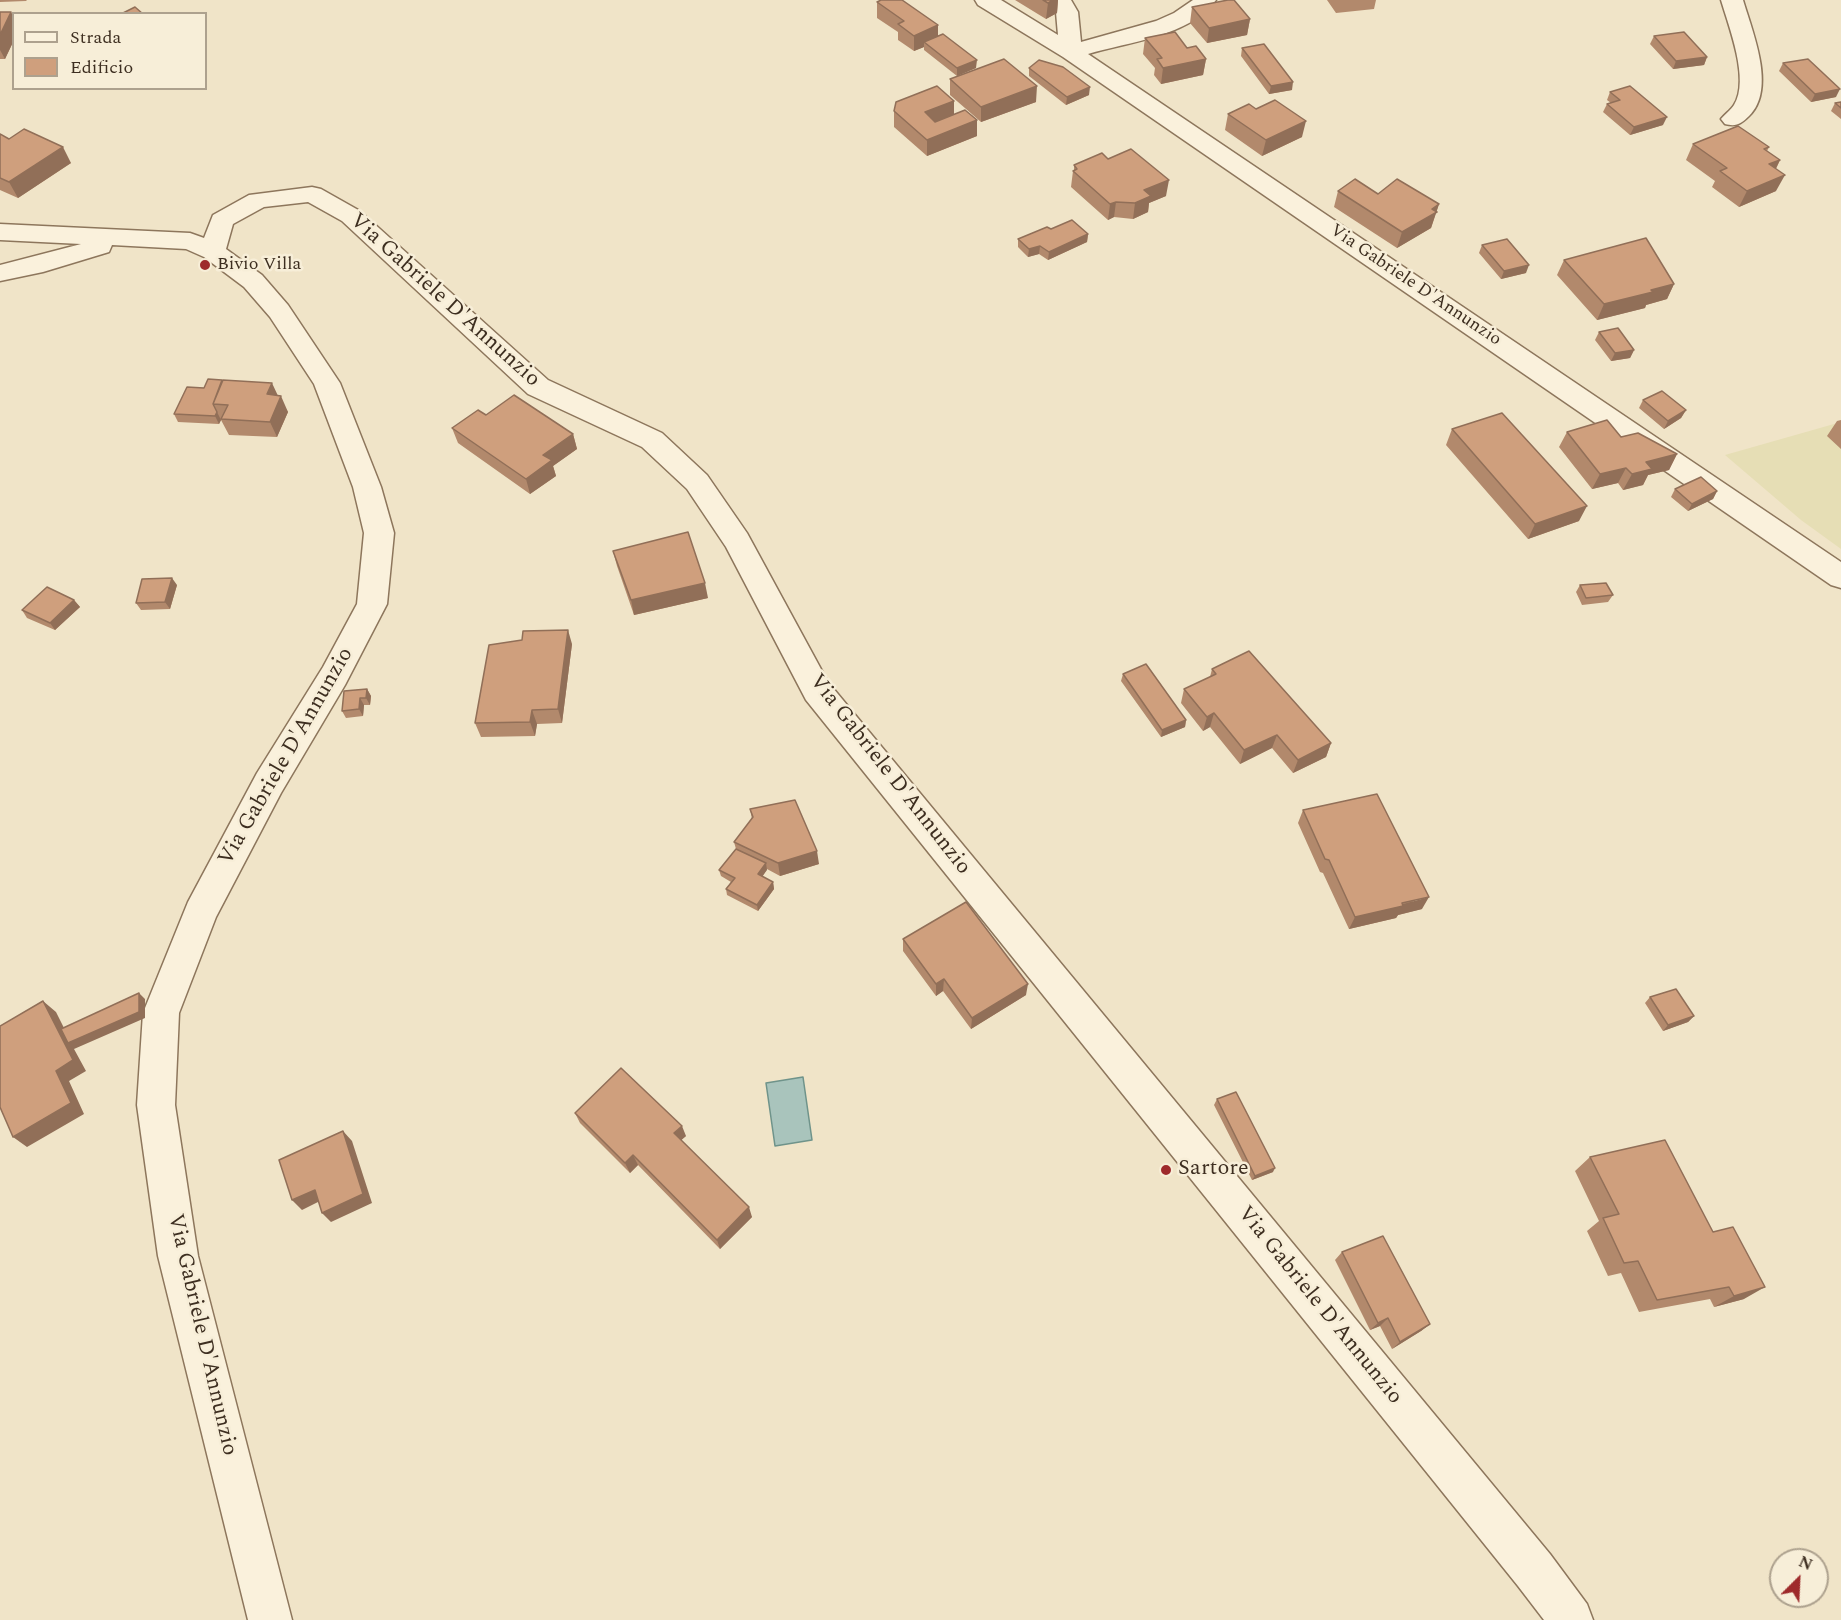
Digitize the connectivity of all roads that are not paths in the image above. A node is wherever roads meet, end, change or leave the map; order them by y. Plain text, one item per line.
1 (986, 0) edge
2 (1060, 0) edge
3 (1205, 0) edge
4 (1732, 0) edge
5 (1071, 52) junction
6 (1733, 119) dead end
7 (0, 232) edge
8 (125, 239) junction
9 (213, 251) junction
10 (0, 273) edge
11 (1841, 577) edge
12 (270, 1620) edge
13 (1571, 1620) edge

1 - 5 street, Via Gabriele D'Annunzio
2 - 5 street
3 - 5 street
4 - 6 street
5 - 11 street, Via Gabriele D'Annunzio
7 - 8 street
8 - 9 street
8 - 10 street
9 - 12 street, Via Gabriele D'Annunzio
9 - 13 street, Via Gabriele D'Annunzio

